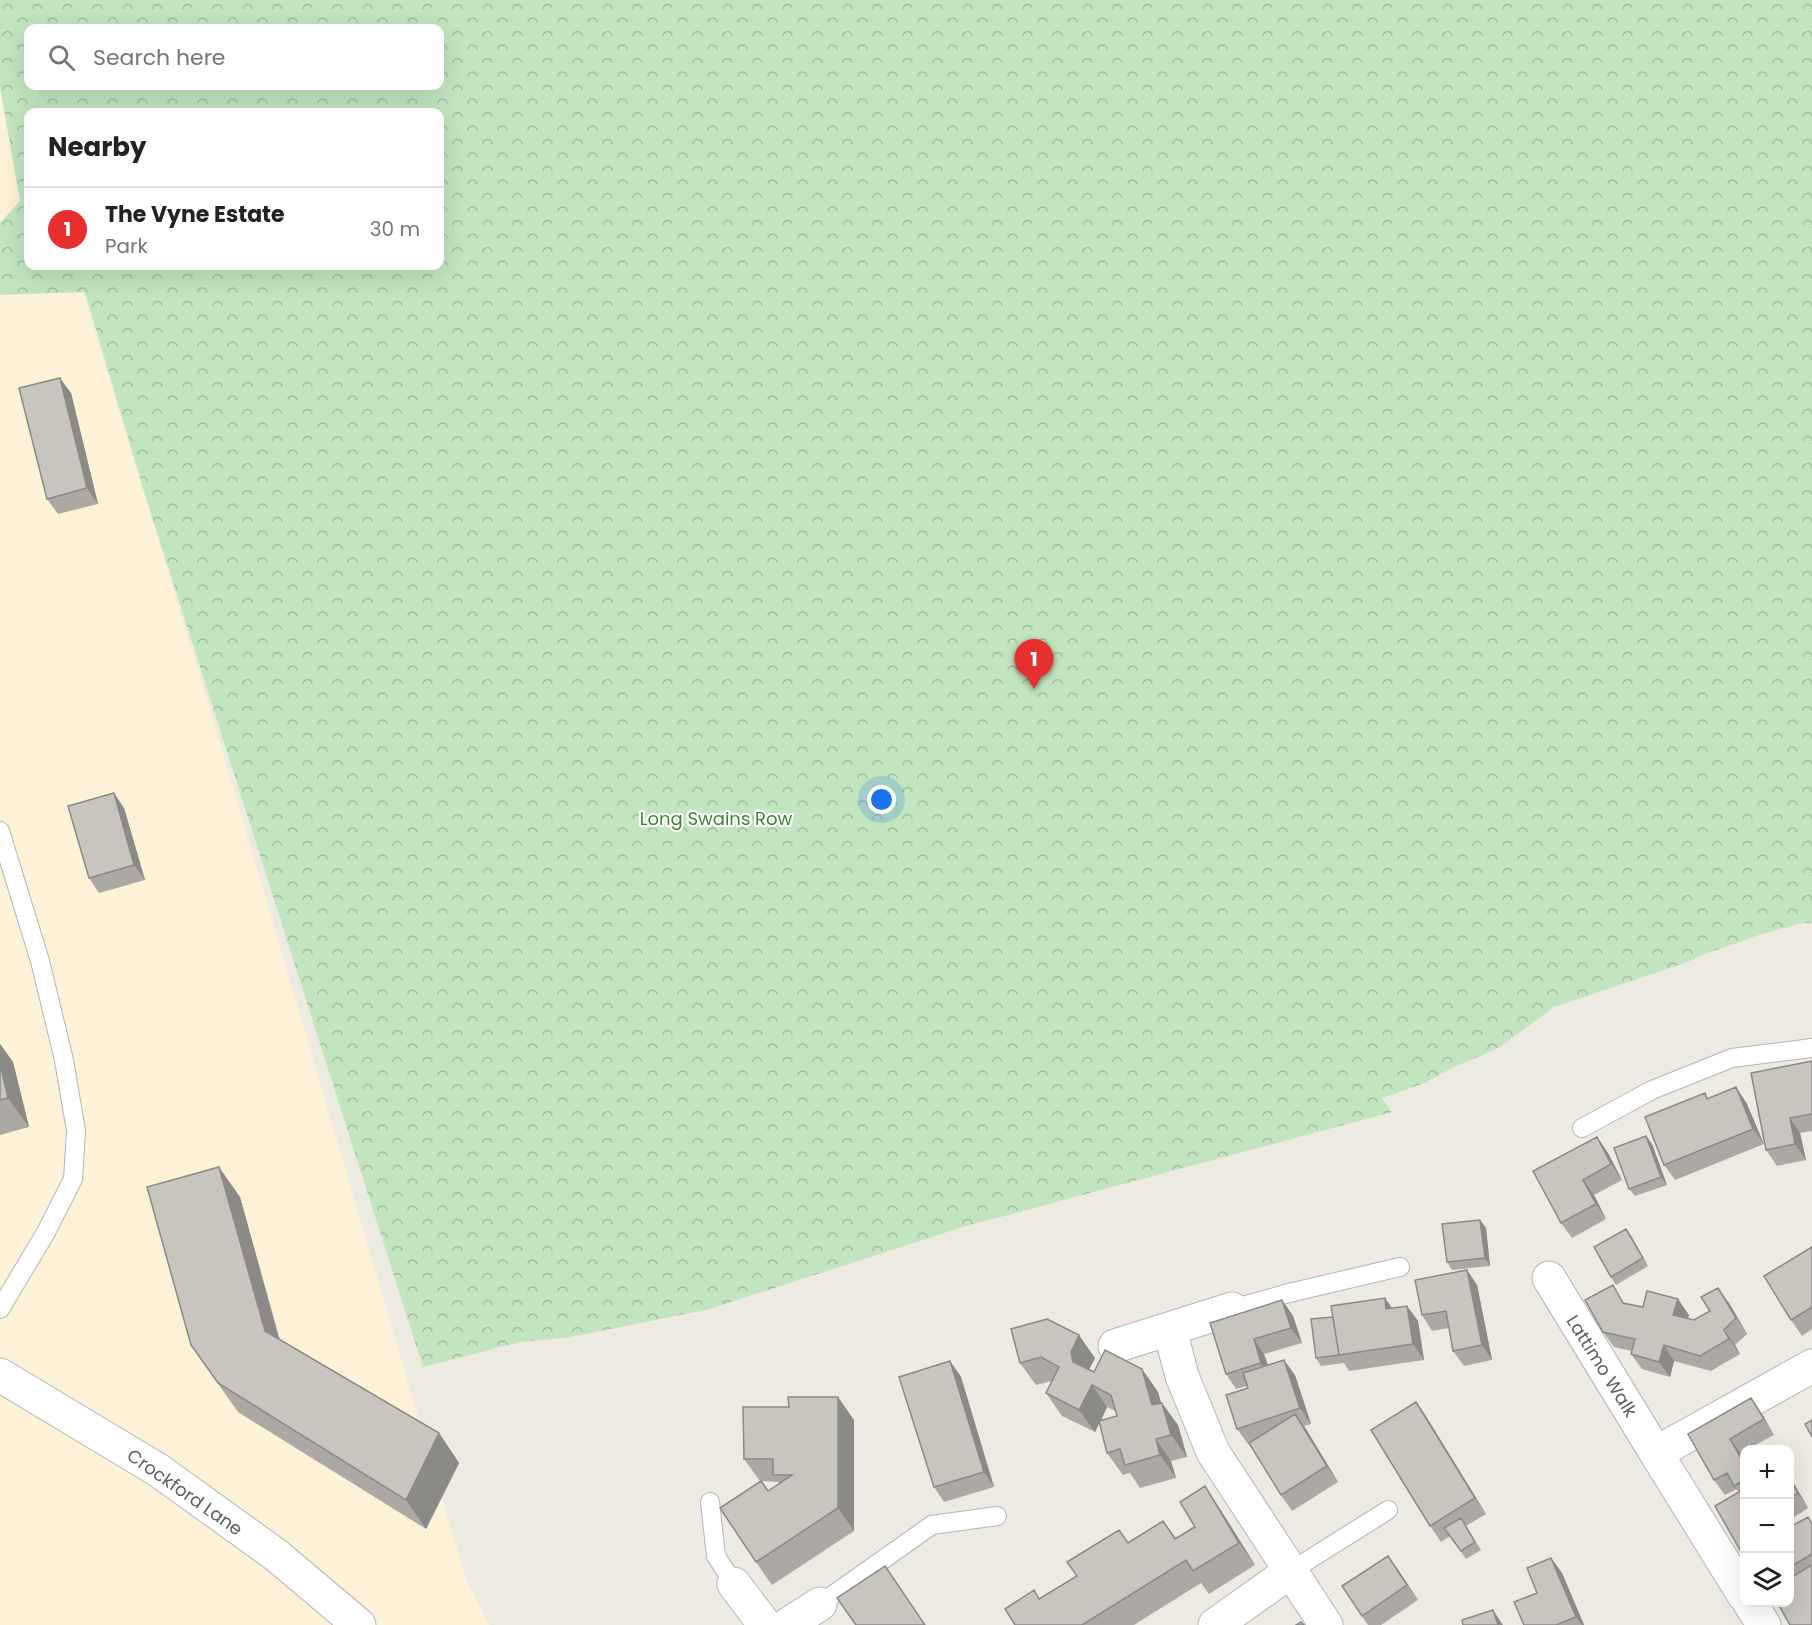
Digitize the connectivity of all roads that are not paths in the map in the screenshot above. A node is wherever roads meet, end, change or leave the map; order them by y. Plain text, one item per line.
1 (0, 831) edge
2 (7, 879) edge
3 (1812, 1048) edge
4 (1582, 1128) dead end
5 (1400, 1267) dead end
6 (1549, 1278) dead end
7 (0, 1309) edge
8 (1232, 1309) joint
9 (1170, 1330) junction
10 (1115, 1346) dead end
11 (1812, 1366) edge
12 (0, 1375) edge
13 (1656, 1453) junction
14 (710, 1502) dead end
15 (1388, 1510) dead end
16 (996, 1516) dead end
17 (1291, 1571) junction
18 (734, 1584) joint
19 (1740, 1589) edge
20 (820, 1604) joint
21 (1752, 1607) edge
22 (352, 1623) edge
23 (765, 1625) edge
24 (787, 1625) edge
25 (1215, 1625) edge
26 (1326, 1625) edge
27 (1764, 1625) edge

1 - 2 lane
2 - 7 lane
3 - 4 lane
5 - 8 lane
6 - 13 street, Lattimo Walk
8 - 9 street
9 - 10 street
9 - 17 street
11 - 13 street
12 - 22 street, Crockford Lane
13 - 19 street, Lattimo Walk
14 - 18 lane
15 - 17 lane
16 - 20 lane
17 - 25 street
17 - 26 street
18 - 23 street
20 - 24 street
21 - 27 street

